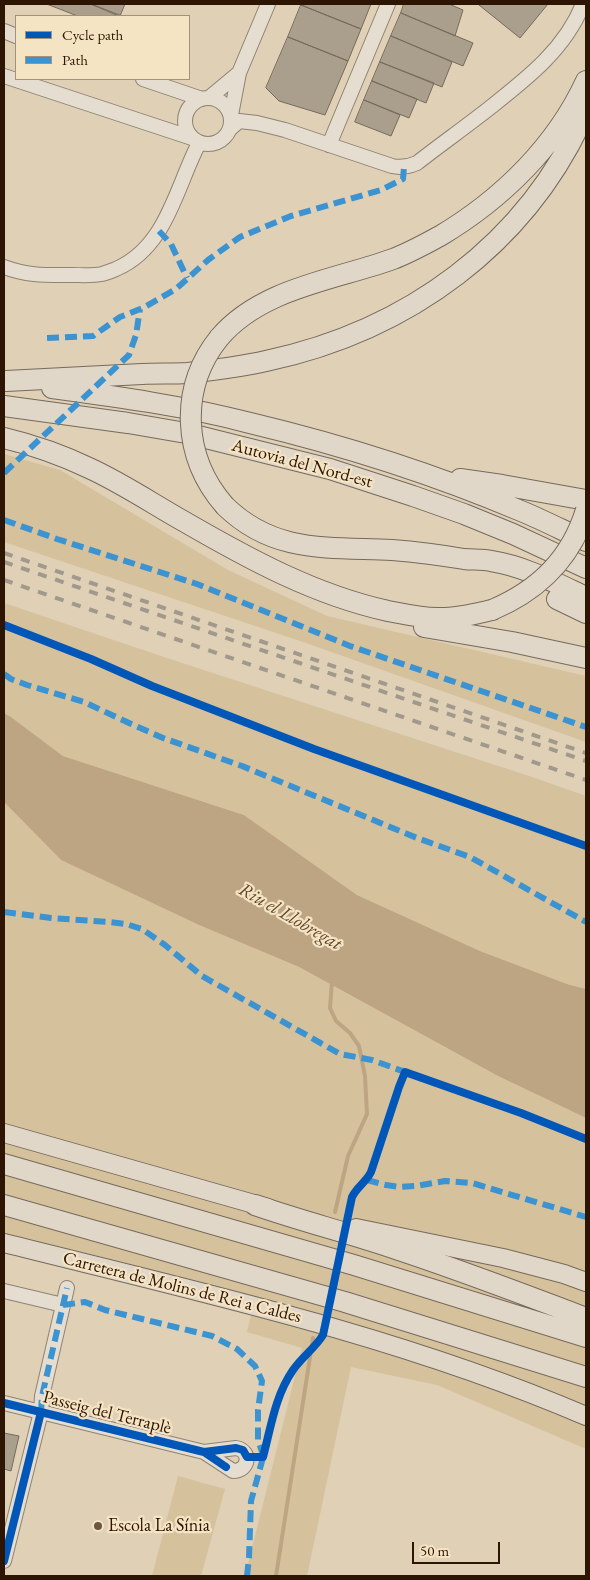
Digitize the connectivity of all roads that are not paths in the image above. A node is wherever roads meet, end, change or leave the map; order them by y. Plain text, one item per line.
1 (268, 4) edge
2 (388, 4) edge
3 (583, 4) edge
4 (239, 73) junction
5 (16, 80) edge
6 (146, 80) edge
7 (586, 81) edge
8 (205, 98) junction
9 (586, 111) edge
10 (230, 115) junction
11 (230, 129) junction
12 (196, 140) junction
13 (329, 145) junction
14 (4, 267) edge
15 (5, 381) edge
16 (4, 406) edge
17 (4, 438) edge
18 (426, 475) junction
19 (586, 500) edge
20 (586, 510) edge
21 (185, 522) junction
22 (586, 541) edge
23 (466, 559) junction
24 (586, 568) edge
25 (586, 597) edge
26 (586, 613) edge
27 (586, 658) edge
28 (4, 1133) edge
29 (4, 1164) edge
30 (4, 1205) edge
31 (255, 1205) junction
32 (4, 1243) edge
33 (586, 1282) edge
34 (67, 1288) dead end
35 (4, 1290) edge
36 (63, 1305) junction
37 (586, 1318) edge
38 (586, 1337) edge
39 (586, 1377) edge
40 (4, 1403) edge
41 (41, 1412) junction
42 (586, 1416) edge
43 (232, 1448) junction
44 (204, 1452) junction
45 (226, 1467) junction
46 (4, 1561) edge

1 - 4 street
2 - 13 street
3 - 13 street
4 - 8 street
4 - 10 street
5 - 12 street
6 - 8 street
7 - 23 highway, bridge
8 - 10 street
8 - 12 street
9 - 15 highway
10 - 11 street
11 - 12 street
11 - 13 street
12 - 14 street
15 - 18 highway, Autovia del Nord-est
16 - 24 highway, Autovia del Nord-est
17 - 21 highway
18 - 19 highway
18 - 22 highway, Autovia del Nord-est
20 - 21 highway, bridge
21 - 27 highway
23 - 25 highway
23 - 26 highway
28 - 31 main road
29 - 38 highway
30 - 39 highway
31 - 33 main road
31 - 37 highway
32 - 42 main road, Carretera de Molins de Rei a Caldes
34 - 36 street
35 - 36 street
36 - 41 street
40 - 41 street, Passeig del Terraplè
41 - 44 street, Passeig del Terraplè
41 - 46 street
43 - 44 street
43 - 45 street
43 - 45 street
44 - 45 street

